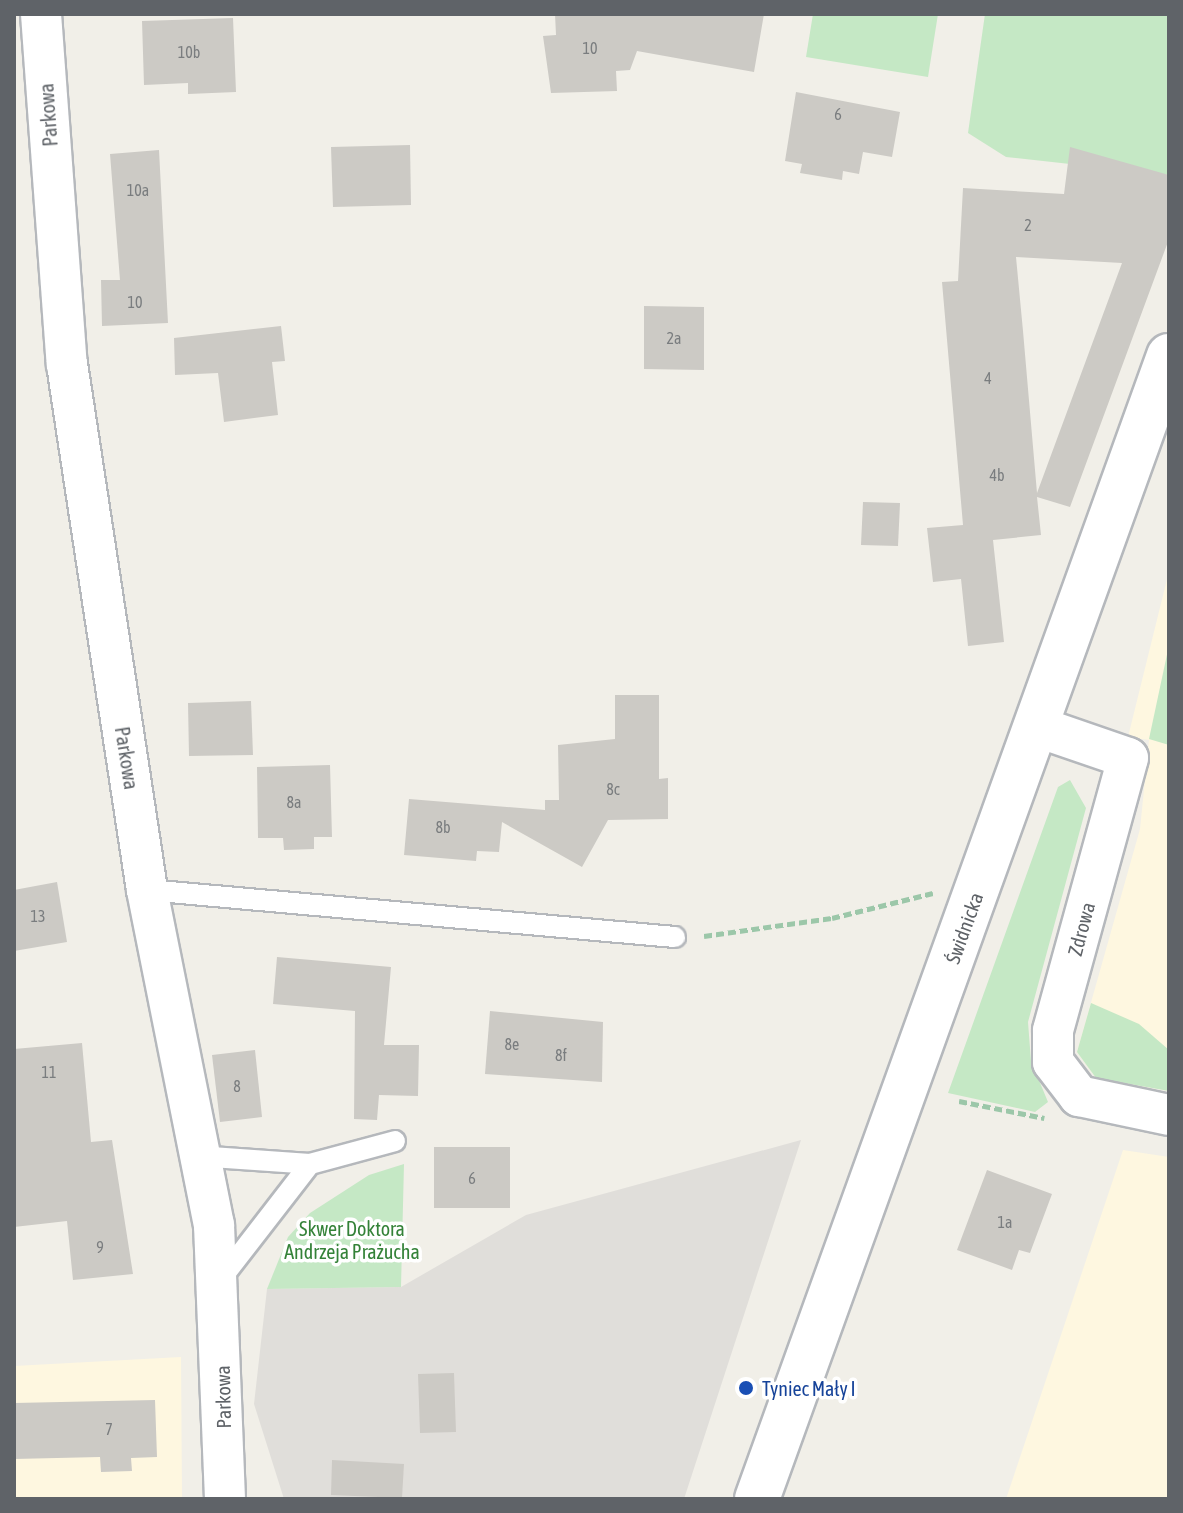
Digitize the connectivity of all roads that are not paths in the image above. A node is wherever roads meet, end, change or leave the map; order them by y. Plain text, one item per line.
1 (41, 14) edge
2 (1169, 356) edge
3 (1038, 727) junction
4 (147, 890) junction
5 (675, 937) road end
6 (1169, 1115) edge
7 (395, 1141) dead end
8 (197, 1156) junction
9 (310, 1164) junction
10 (221, 1279) junction
11 (225, 1499) edge
12 (757, 1499) edge

1 - 4 street, Parkowa
2 - 3 street, Świdnicka
3 - 6 street, Zdrowa
3 - 12 street, Świdnicka
4 - 5 lane
4 - 8 street, Parkowa
7 - 9 lane
8 - 9 lane
8 - 10 street, Parkowa
9 - 10 lane
10 - 11 street, Parkowa

